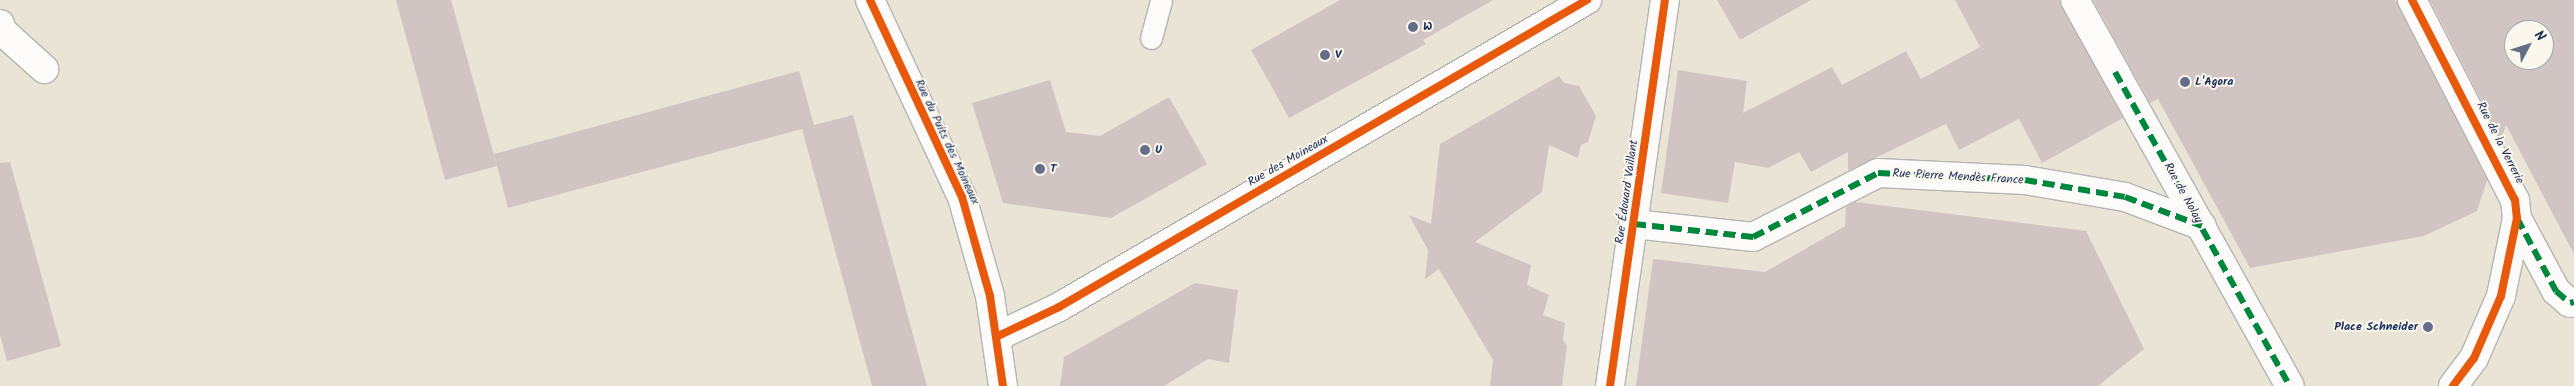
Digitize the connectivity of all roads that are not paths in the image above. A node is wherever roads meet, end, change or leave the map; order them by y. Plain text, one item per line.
1 (870, 0) edge
2 (1161, 0) edge
3 (1587, 0) edge
4 (1665, 0) edge
5 (2075, 0) edge
6 (2412, 0) edge
7 (1553, 9) edge
8 (0, 24) edge
9 (1151, 38) dead end
10 (44, 69) dead end
11 (2517, 218) junction
12 (1634, 224) junction
13 (2202, 226) junction
14 (2574, 302) edge
15 (998, 336) junction
16 (1003, 386) edge
17 (1610, 386) edge
18 (2290, 386) edge
19 (2453, 386) edge

1 - 15 street, Rue du Puits des Moineaux
2 - 9 lane
3 - 7 street, Rue des Moineaux
4 - 12 street, Rue Édouard Vaillant
5 - 13 street, Rue de Nolay
6 - 11 street, Rue de la Verrerie
7 - 15 street, Rue des Moineaux
8 - 10 street
11 - 14 street
11 - 19 street, Rue de la Verrerie
12 - 13 street, Rue Pierre Mendès France
12 - 17 street, Rue Édouard Vaillant
13 - 18 street, Rue de Nolay
15 - 16 street, Rue du Puits des Moineaux

